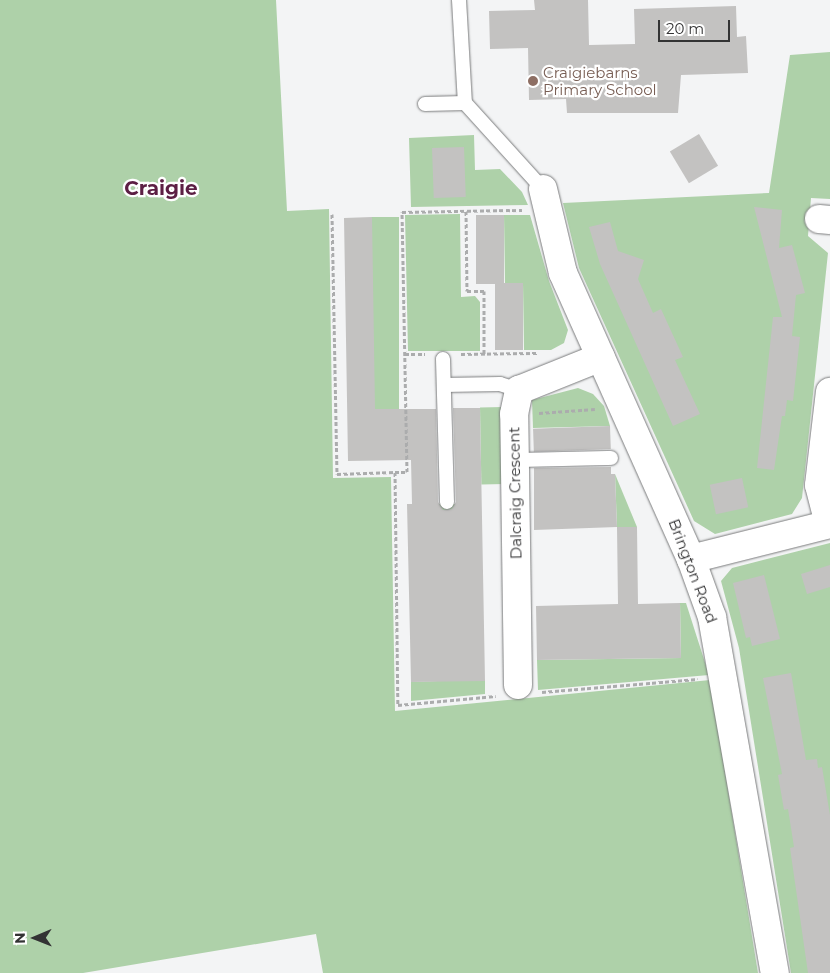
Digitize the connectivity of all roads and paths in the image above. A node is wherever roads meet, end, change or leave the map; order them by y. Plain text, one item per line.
1 (459, 0) edge
2 (464, 103) junction
3 (425, 104) dead end
4 (545, 200) junction
5 (466, 211) junction
6 (332, 214) dead end
7 (405, 354) junction
8 (484, 354) junction
9 (443, 356) junction
10 (601, 357) junction
11 (548, 378) junction
12 (444, 385) junction
13 (830, 392) edge
14 (620, 400) junction
15 (516, 402) junction
16 (611, 458) dead end
17 (515, 460) junction
18 (395, 472) junction
19 (446, 502) dead end
20 (830, 524) edge
21 (691, 558) junction
22 (725, 676) junction
23 (519, 691) junction
24 (775, 973) edge

1 - 2 lane
2 - 3 lane
2 - 4 lane
4 - 5 path
4 - 10 street, Brington Road
5 - 7 path
5 - 8 path
6 - 18 path
7 - 9 path
7 - 18 path
8 - 9 path
8 - 11 path
9 - 12 lane
10 - 11 street
10 - 14 street, Brington Road
11 - 15 street
12 - 15 lane
12 - 19 lane
13 - 20 street
14 - 15 path
14 - 21 street, Brington Road
15 - 17 street, Dalcraig Crescent
16 - 17 lane
17 - 23 street, Dalcraig Crescent
18 - 23 path
20 - 21 street
21 - 22 street, Brington Road
22 - 23 path
22 - 24 street, Brington Road

